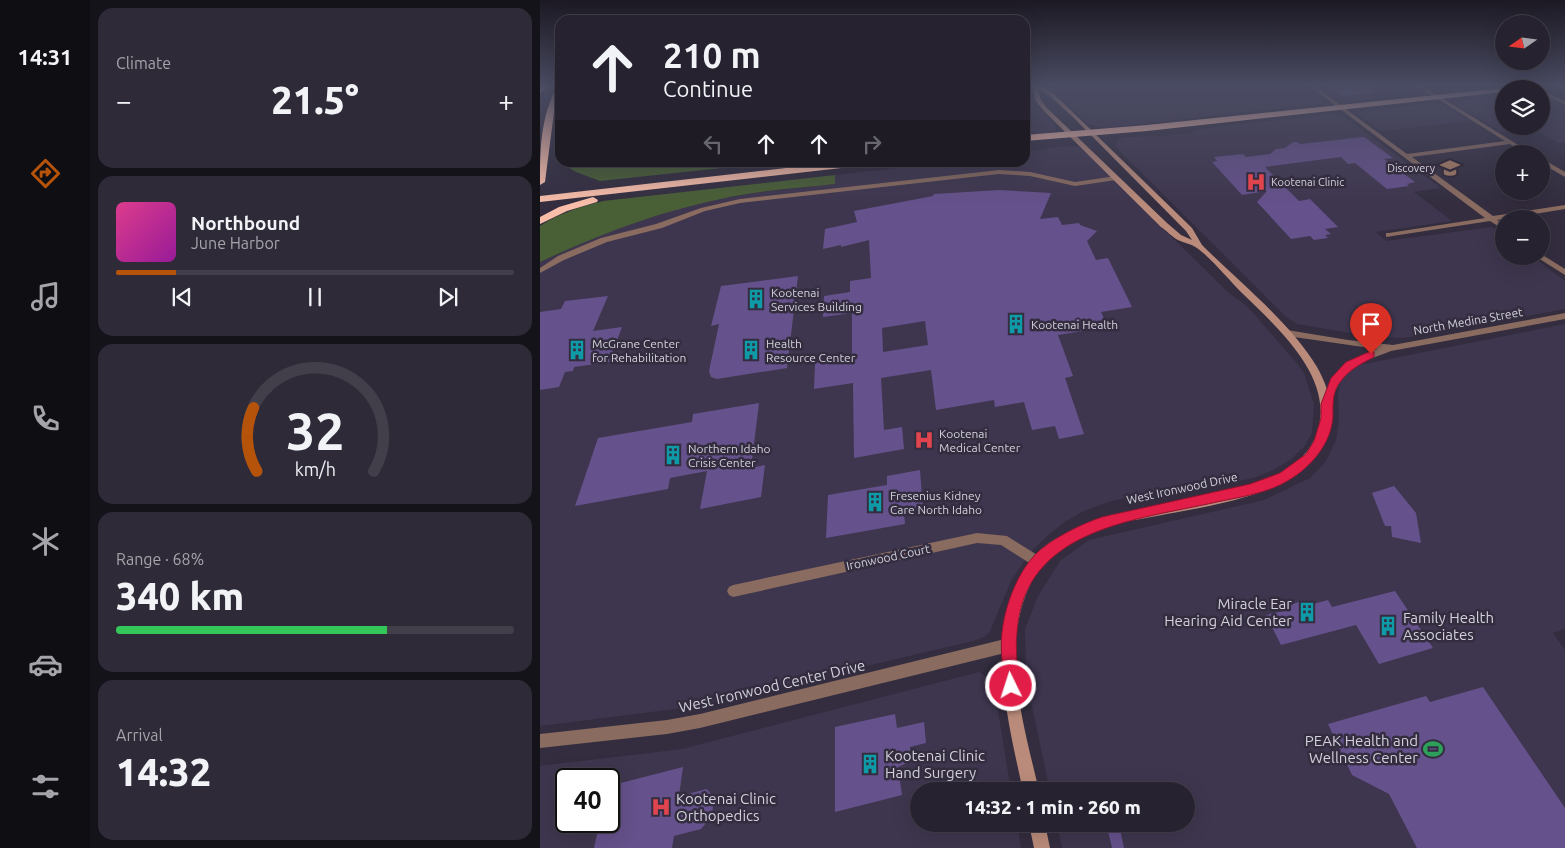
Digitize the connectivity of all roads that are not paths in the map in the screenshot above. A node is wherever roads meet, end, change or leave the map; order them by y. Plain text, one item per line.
1 (548, 125) edge
2 (1062, 125) edge
3 (1082, 125) edge
4 (1184, 125) edge
5 (1362, 125) edge
6 (1482, 125) edge
7 (1092, 134) junction
8 (1073, 136) junction
9 (1030, 138) edge
10 (1511, 142) junction
11 (1030, 144) edge
12 (1516, 145) edge
13 (1405, 156) junction
14 (1550, 166) edge
15 (757, 167) edge
16 (824, 167) edge
17 (1565, 175) edge
18 (1116, 178) junction
19 (540, 182) edge
20 (665, 185) junction
21 (540, 191) edge
22 (540, 199) edge
23 (1565, 207) edge
24 (1490, 218) junction
25 (540, 221) edge
26 (1495, 222) edge
27 (1388, 235) dead end
28 (1199, 246) junction
29 (1550, 262) edge
30 (540, 271) edge
31 (1565, 273) edge
32 (1565, 316) edge
33 (1287, 333) junction
34 (1393, 348) junction
35 (1326, 404) junction
36 (1038, 562) junction
37 (733, 591) dead end
38 (1009, 645) junction
39 (540, 741) edge
40 (1029, 782) edge
41 (1039, 832) edge
42 (1042, 848) edge

1 - 19 highway
2 - 8 street, West Ironwood Drive
3 - 7 street, West Ironwood Drive
4 - 7 highway
5 - 13 street
6 - 10 street
7 - 8 highway
7 - 28 street, West Ironwood Drive
8 - 9 highway
8 - 11 highway
8 - 18 street, West Ironwood Drive
10 - 12 street
10 - 13 street
13 - 24 street
14 - 17 street
15 - 21 highway
16 - 20 highway
18 - 28 street, West Ironwood Drive
18 - 30 street
20 - 22 highway
20 - 25 highway
23 - 24 street
24 - 26 street
24 - 27 street
28 - 33 street, West Ironwood Drive
29 - 31 street
32 - 34 street, North Medina Street
33 - 34 street, North Medina Street
33 - 35 street, West Ironwood Drive
34 - 35 street
35 - 36 street, West Ironwood Drive
36 - 37 street, Ironwood Court
36 - 38 street, West Ironwood Drive
38 - 39 street, West Ironwood Center Drive
38 - 40 street, West Ironwood Drive
41 - 42 street

